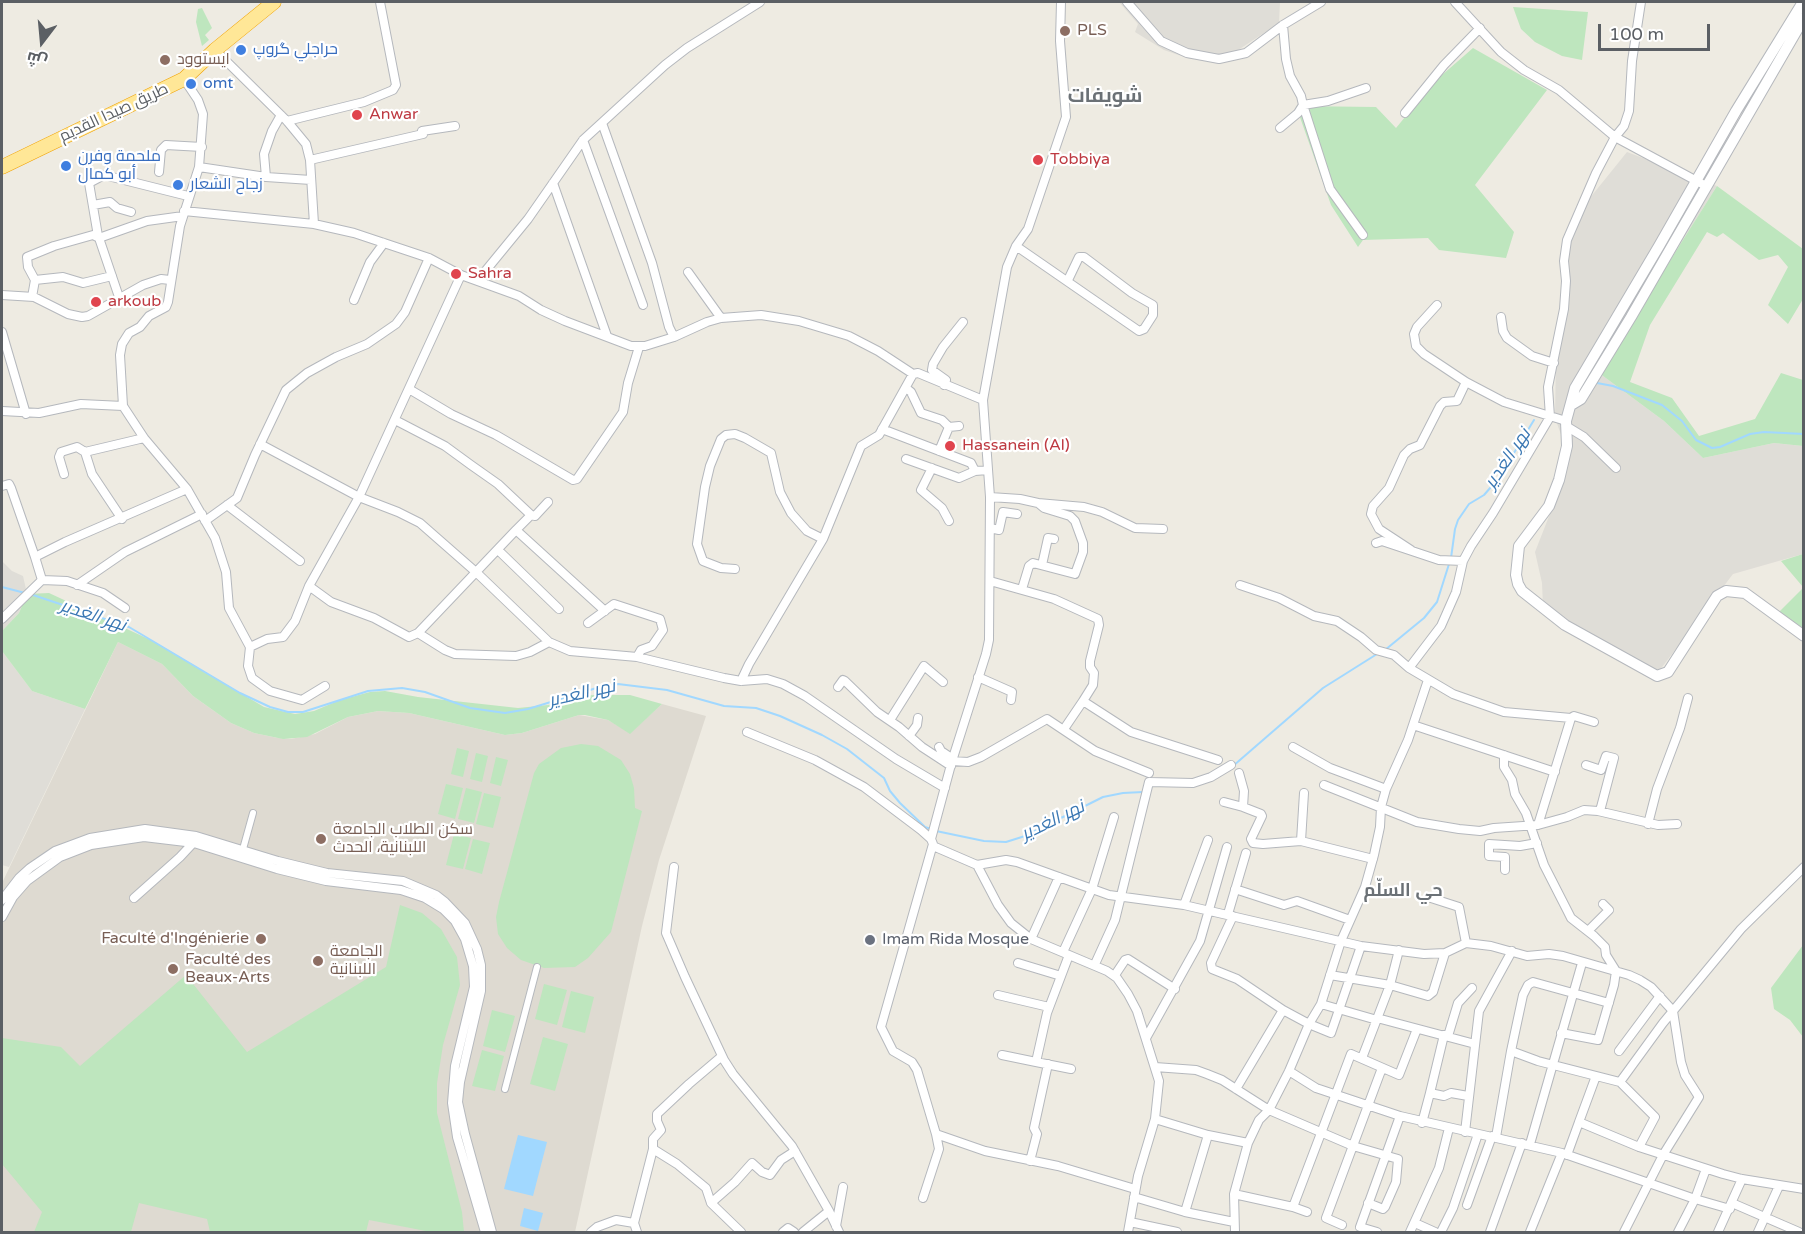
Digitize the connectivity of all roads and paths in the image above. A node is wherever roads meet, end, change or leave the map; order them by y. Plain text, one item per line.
1 (274, 2) edge
2 (380, 2) edge
3 (760, 2) edge
4 (1061, 2) edge
5 (1127, 2) edge
6 (1321, 2) edge
7 (1455, 2) edge
8 (1641, 2) edge
9 (1803, 2) edge
10 (1803, 18) edge
11 (1283, 25) junction
12 (1480, 28) junction
13 (215, 50) junction
14 (183, 80) junction
15 (1366, 88) dead end
16 (1303, 105) junction
17 (1405, 113) dead end
18 (284, 118) junction
19 (602, 123) junction
20 (455, 126) dead end
21 (1280, 128) dead end
22 (1615, 137) junction
23 (583, 140) junction
24 (201, 147) junction
25 (310, 160) junction
26 (2, 167) edge
27 (199, 167) junction
28 (159, 171) dead end
29 (266, 177) junction
30 (311, 180) junction
31 (553, 183) junction
32 (1701, 183) junction
33 (188, 196) junction
34 (93, 205) junction
35 (131, 212) dead end
36 (183, 213) junction
37 (314, 224) junction
38 (1363, 235) dead end
39 (98, 237) junction
40 (384, 243) junction
41 (1016, 246) junction
42 (429, 258) junction
43 (688, 272) dead end
44 (461, 275) junction
45 (112, 276) junction
46 (35, 280) junction
47 (170, 280) junction
48 (478, 280) junction
49 (1068, 280) junction
50 (2, 295) edge
51 (32, 297) junction
52 (119, 297) junction
53 (354, 300) dead end
54 (643, 305) dead end
55 (1437, 305) dead end
56 (1501, 317) dead end
57 (722, 318) junction
58 (963, 322) dead end
59 (2, 332) edge
60 (607, 336) junction
61 (674, 337) junction
62 (639, 347) junction
63 (1554, 363) junction
64 (913, 374) junction
65 (1466, 382) junction
66 (944, 385) junction
67 (906, 388) junction
68 (409, 389) junction
69 (982, 400) junction
70 (123, 406) junction
71 (2, 411) edge
72 (26, 414) junction
73 (1550, 417) junction
74 (395, 420) junction
75 (1566, 424) junction
76 (959, 426) dead end
77 (949, 427) junction
78 (882, 429) junction
79 (144, 438) junction
80 (260, 444) junction
81 (939, 451) junction
82 (85, 452) junction
83 (906, 459) dead end
84 (932, 468) junction
85 (1616, 468) dead end
86 (988, 470) junction
87 (975, 471) junction
88 (64, 474) dead end
89 (2, 486) edge
90 (187, 489) junction
91 (359, 497) junction
92 (990, 497) junction
93 (548, 502) dead end
94 (1038, 503) junction
95 (227, 505) junction
96 (1017, 514) dead end
97 (531, 515) junction
98 (203, 517) junction
99 (122, 519) junction
100 (949, 521) dead end
101 (990, 528) junction
102 (1163, 529) dead end
103 (516, 530) junction
104 (823, 539) junction
105 (1054, 539) dead end
106 (1376, 543) dead end
107 (498, 550) junction
108 (1411, 550) junction
109 (35, 557) junction
110 (300, 561) dead end
111 (1455, 562) junction
112 (1042, 565) junction
113 (735, 569) dead end
114 (477, 573) junction
115 (42, 580) junction
116 (990, 581) junction
117 (76, 585) junction
118 (1240, 585) dead end
119 (309, 586) junction
120 (1022, 589) junction
121 (125, 608) dead end
122 (559, 609) dead end
123 (605, 611) junction
124 (3, 614) edge
125 (588, 623) dead end
126 (418, 633) junction
127 (1803, 636) edge
128 (549, 642) junction
129 (250, 647) junction
130 (637, 657) junction
131 (1409, 668) junction
132 (978, 677) junction
133 (1428, 680) junction
134 (741, 681) junction
135 (943, 682) dead end
136 (325, 686) dead end
137 (838, 687) dead end
138 (1688, 698) dead end
139 (1011, 700) dead end
140 (1083, 700) junction
141 (918, 718) dead end
142 (1571, 718) junction
143 (890, 720) junction
144 (1594, 722) dead end
145 (1413, 725) junction
146 (1064, 729) junction
147 (747, 732) dead end
148 (909, 736) junction
149 (939, 747) dead end
150 (1293, 747) dead end
151 (1504, 755) junction
152 (1218, 760) dead end
153 (952, 762) junction
154 (1231, 765) dead end
155 (1586, 765) dead end
156 (1555, 772) junction
157 (1149, 773) dead end
158 (1239, 773) dead end
159 (1324, 785) dead end
160 (945, 788) junction
161 (1386, 789) junction
162 (1304, 793) dead end
163 (1224, 802) dead end
164 (1243, 807) junction
165 (1381, 807) junction
166 (1600, 811) junction
167 (253, 813) dead end
168 (1114, 817) dead end
169 (1648, 824) junction
170 (1677, 824) dead end
171 (1535, 825) junction
172 (932, 837) junction
173 (195, 839) junction
174 (1208, 840) dead end
175 (1300, 841) junction
176 (1537, 843) junction
177 (1227, 847) dead end
178 (243, 849) junction
179 (1245, 853) dead end
180 (1373, 859) junction
181 (977, 865) junction
182 (674, 867) dead end
183 (1803, 867) edge
184 (1505, 870) dead end
185 (1059, 877) junction
186 (382, 882) junction
187 (1092, 889) junction
188 (1235, 889) junction
189 (1121, 897) junction
190 (134, 898) dead end
191 (1431, 898) dead end
192 (2, 900) edge
193 (1603, 904) dead end
194 (1184, 905) junction
195 (1210, 910) junction
196 (1231, 915) junction
197 (2, 917) edge
198 (1350, 920) junction
199 (1588, 931) junction
200 (1031, 939) junction
201 (1341, 941) junction
202 (1466, 943) junction
203 (1360, 946) junction
204 (1398, 950) junction
205 (1512, 951) junction
206 (1445, 953) junction
207 (1066, 954) junction
208 (1018, 963) dead end
209 (1582, 963) junction
210 (1095, 964) junction
211 (537, 967) dead end
212 (1616, 971) junction
213 (1114, 975) junction
214 (1330, 975) junction
215 (1061, 976) junction
216 (1348, 979) junction
217 (1390, 986) junction
218 (1472, 988) dead end
219 (1174, 989) junction
220 (1573, 994) junction
221 (998, 995) dead end
222 (1660, 996) junction
223 (1609, 1003) junction
224 (1321, 1004) junction
225 (1049, 1007) junction
226 (1283, 1010) junction
227 (1339, 1010) junction
228 (1673, 1011) junction
229 (1377, 1019) junction
230 (1310, 1024) junction
231 (1417, 1029) junction
232 (1561, 1033) junction
233 (1446, 1035) junction
234 (1146, 1038) junction
235 (1475, 1044) junction
236 (1619, 1051) dead end
237 (1511, 1052) junction
238 (1002, 1055) dead end
239 (722, 1056) junction
240 (1362, 1058) junction
241 (1036, 1062) junction
242 (1048, 1064) junction
243 (1552, 1065) junction
244 (1155, 1067) junction
245 (1382, 1068) junction
246 (1071, 1069) dead end
247 (1289, 1071) junction
248 (1596, 1076) junction
249 (1620, 1082) junction
250 (505, 1089) dead end
251 (1236, 1089) junction
252 (1430, 1093) junction
253 (1335, 1095) junction
254 (1468, 1096) junction
255 (1368, 1106) junction
256 (1269, 1110) junction
257 (1400, 1116) junction
258 (1155, 1119) junction
259 (1579, 1122) junction
260 (1422, 1123) junction
261 (1449, 1128) junction
262 (1465, 1131) junction
263 (1321, 1133) junction
264 (936, 1134) junction
265 (1478, 1134) junction
266 (1208, 1135) junction
267 (1494, 1137) junction
268 (1248, 1143) junction
269 (1526, 1143) junction
270 (1353, 1146) junction
271 (1639, 1146) junction
272 (652, 1149) junction
273 (795, 1151) junction
274 (1564, 1154) junction
275 (1386, 1155) junction
276 (1663, 1155) junction
277 (1030, 1161) junction
278 (1706, 1169) junction
279 (1742, 1179) junction
280 (1648, 1183) junction
281 (1779, 1186) junction
282 (843, 1187) dead end
283 (1803, 1189) edge
284 (1134, 1193) junction
285 (1234, 1194) junction
286 (923, 1198) dead end
287 (1695, 1199) junction
288 (711, 1203) junction
289 (1368, 1203) junction
290 (1467, 1205) dead end
291 (1731, 1206) junction
292 (1293, 1207) junction
293 (829, 1211) junction
294 (1185, 1212) junction
295 (1306, 1212) dead end
296 (1765, 1217) junction
297 (1130, 1222) junction
298 (1234, 1222) junction
299 (1415, 1223) junction
300 (1342, 1226) dead end
301 (636, 1228) edge
302 (838, 1229) edge
303 (488, 1232) edge
304 (1625, 1232) edge
305 (1797, 1232) edge
306 (591, 1233) edge
307 (741, 1233) edge
308 (783, 1233) edge
309 (794, 1233) edge
310 (803, 1233) edge
311 (1128, 1233) edge
312 (1177, 1233) edge
313 (1235, 1233) edge
314 (1377, 1233) edge
315 (1410, 1233) edge
316 (1435, 1233) edge
317 (1441, 1233) edge
318 (1490, 1233) edge
319 (1530, 1233) edge
320 (1678, 1233) edge
321 (1718, 1233) edge
322 (1758, 1233) edge

1 - 13 highway, طريق صيدا القديم
2 - 18 street
3 - 19 street
4 - 41 street
5 - 11 street
6 - 11 street
7 - 12 street
8 - 22 street
9 - 32 street
10 - 32 street
11 - 16 street
12 - 17 street
12 - 22 street
13 - 14 highway, طريق صيدا القديم
13 - 18 street
14 - 24 street
14 - 26 highway, طريق صيدا القديم
15 - 16 street
16 - 21 street
16 - 38 street
18 - 25 street
18 - 29 street
19 - 23 street
19 - 61 street
20 - 25 street
22 - 32 street
22 - 63 street
23 - 31 street
23 - 54 street
24 - 27 street
24 - 28 street
25 - 30 street
27 - 29 street
27 - 33 street
29 - 30 street
30 - 37 street
31 - 48 street
31 - 60 street
32 - 75 street
33 - 34 street
33 - 36 street
34 - 35 street
34 - 39 street
36 - 37 street
36 - 39 street
36 - 47 street
37 - 40 street
39 - 45 street
39 - 46 street
40 - 42 street
40 - 53 street
41 - 49 street
41 - 69 street
42 - 44 street
42 - 80 street
43 - 57 street
44 - 48 street
44 - 68 street
45 - 46 street
45 - 52 street
46 - 51 street
47 - 52 street
47 - 70 street
48 - 60 street
49 - 49 street
50 - 51 street
51 - 52 street
55 - 65 street
56 - 63 street
57 - 61 street
57 - 64 street
58 - 66 street
59 - 72 street
60 - 62 street
61 - 62 street
62 - 68 street
63 - 73 street
64 - 66 street
64 - 67 street
65 - 73 street
65 - 108 street
66 - 69 street
67 - 77 street
67 - 78 street
68 - 74 street
69 - 86 street
70 - 72 street
70 - 79 street
71 - 72 street
73 - 75 street
73 - 111 street
74 - 91 street
74 - 97 street
75 - 85 street
75 - 127 street
76 - 77 street
77 - 81 street
78 - 81 street
78 - 104 street
79 - 82 street
79 - 90 street
80 - 91 street
80 - 95 street
81 - 87 street
82 - 88 street
82 - 99 street
83 - 84 street
84 - 87 street
84 - 100 street
86 - 87 street
86 - 92 street
89 - 109 street
90 - 98 street
90 - 99 street
91 - 114 street
91 - 119 street
92 - 94 street
92 - 101 street
93 - 97 street
94 - 102 street
94 - 112 street
95 - 98 street
95 - 110 street
96 - 101 street
97 - 103 street
98 - 117 street
98 - 129 street
99 - 109 street
101 - 116 street
103 - 107 street
103 - 123 street
104 - 113 street
104 - 134 street
105 - 112 street
106 - 108 street
107 - 114 street
107 - 122 street
108 - 111 street
109 - 115 street
111 - 131 street
112 - 120 street
114 - 126 street
114 - 128 street
115 - 117 street
115 - 124 street
116 - 120 street
116 - 132 street
117 - 121 street
118 - 131 street
119 - 126 street
119 - 129 street
120 - 140 street
123 - 125 street
123 - 130 street
126 - 128 street
128 - 130 street
129 - 136 street
130 - 134 street
131 - 133 street
132 - 139 street
132 - 153 street
133 - 142 street
133 - 145 street
134 - 160 street
135 - 143 street
137 - 143 street
138 - 169 street
140 - 146 street
140 - 152 street
141 - 148 street
142 - 144 street
142 - 156 street
143 - 148 street
145 - 151 street
145 - 161 street
146 - 153 street
146 - 157 street
147 - 172 street
148 - 153 street
149 - 153 street
150 - 161 street
151 - 156 street
151 - 171 street
153 - 160 street
154 - 189 street
155 - 166 street
156 - 171 street
158 - 164 street
159 - 165 street
160 - 172 street
161 - 165 street
162 - 175 street
163 - 164 street
164 - 175 street
165 - 171 street
165 - 180 street
166 - 169 street
166 - 171 street
167 - 178 street
168 - 187 street
169 - 170 street
171 - 176 street
172 - 181 street
172 - 264 street
173 - 178 street
173 - 186 street
173 - 190 street
173 - 192 street
173 - 197 street
174 - 194 street
175 - 180 street
176 - 184 street
176 - 199 street
177 - 195 street
178 - 186 street
179 - 188 street
180 - 198 street
181 - 185 street
181 - 200 street
182 - 239 street
183 - 228 street
185 - 187 street
185 - 200 street
186 - 303 street
187 - 189 street
187 - 207 street
188 - 196 street
188 - 198 street
189 - 194 street
189 - 210 street
191 - 202 street
193 - 199 street
194 - 195 street
195 - 196 street
195 - 219 street
196 - 201 street
196 - 226 street
198 - 201 street
199 - 212 street
200 - 207 street
201 - 203 street
201 - 214 street
202 - 205 street
202 - 206 street
203 - 204 street
203 - 216 street
204 - 206 street
204 - 217 street
205 - 209 street
205 - 235 street
206 - 217 street
207 - 210 street
207 - 215 street
208 - 215 street
209 - 212 street
209 - 220 street
210 - 213 street
211 - 250 street
212 - 222 street
212 - 223 street
213 - 219 street
213 - 234 street
214 - 216 street
214 - 224 street
215 - 225 street
216 - 217 street
216 - 227 street
217 - 229 street
218 - 233 street
219 - 234 street
220 - 223 street
220 - 232 street
220 - 237 street
221 - 225 street
222 - 228 street
222 - 236 street
223 - 232 street
224 - 227 street
224 - 230 street
225 - 241 street
226 - 230 street
226 - 251 street
227 - 229 street
227 - 230 street
228 - 249 street
228 - 276 street
229 - 231 street
229 - 240 street
230 - 247 street
231 - 233 street
231 - 245 street
232 - 243 street
233 - 235 street
233 - 252 street
234 - 244 street
235 - 254 street
237 - 243 street
237 - 267 street
238 - 241 street
239 - 272 street
239 - 273 street
240 - 245 street
240 - 253 street
241 - 242 street
242 - 246 street
242 - 277 street
243 - 248 street
243 - 269 street
244 - 251 street
244 - 258 street
245 - 255 street
247 - 253 street
247 - 256 street
248 - 249 street
248 - 259 street
249 - 271 street
251 - 256 street
252 - 254 street
252 - 260 street
253 - 255 street
253 - 263 street
254 - 262 street
255 - 257 street
255 - 270 street
256 - 263 street
256 - 268 street
257 - 260 street
257 - 275 street
258 - 266 street
258 - 284 street
259 - 271 street
259 - 274 street
260 - 261 street
261 - 262 street
261 - 299 street
262 - 265 street
263 - 270 street
263 - 292 street
264 - 277 street
264 - 286 street
265 - 267 street
265 - 317 street
266 - 268 street
266 - 294 street
267 - 269 street
267 - 290 street
268 - 285 street
269 - 274 street
269 - 318 street
270 - 275 street
270 - 300 street
271 - 276 street
272 - 288 street
272 - 301 street
273 - 288 street
273 - 293 street
274 - 280 street
274 - 319 street
275 - 289 street
275 - 289 street
276 - 278 street
276 - 280 street
277 - 284 street
278 - 279 street
278 - 287 street
279 - 281 street
279 - 291 street
280 - 287 street
280 - 304 street
281 - 283 street
281 - 296 street
282 - 302 street
284 - 294 street
284 - 297 street
285 - 292 street
285 - 298 street
287 - 291 street
287 - 320 street
288 - 307 street
289 - 314 street
291 - 296 street
291 - 321 street
292 - 295 street
293 - 302 street
293 - 310 street
294 - 298 street
296 - 305 street
296 - 322 street
297 - 311 street
297 - 312 street
298 - 313 street
299 - 315 street
299 - 316 street
301 - 306 street
308 - 309 street

